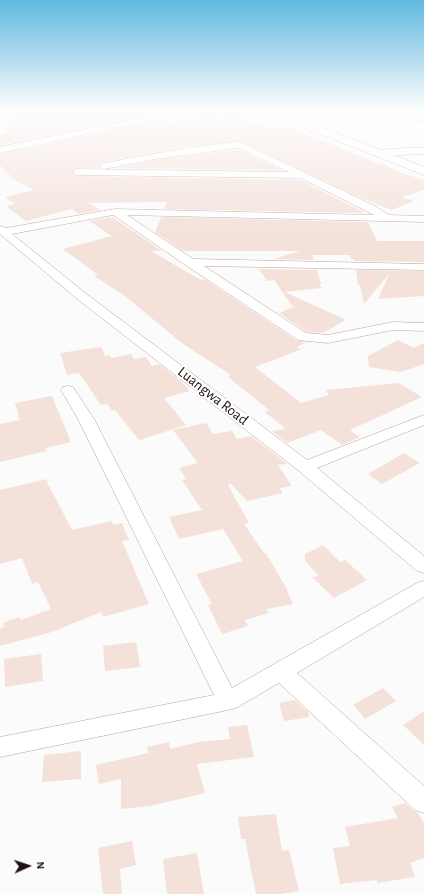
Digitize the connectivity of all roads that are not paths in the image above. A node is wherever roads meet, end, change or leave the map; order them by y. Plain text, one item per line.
1 (185, 152) edge
2 (254, 152) edge
3 (376, 152) edge
4 (396, 152) edge
5 (379, 153) junction
6 (424, 171) edge
7 (303, 175) junction
8 (115, 212) junction
9 (386, 218) junction
10 (424, 219) edge
11 (2, 230) edge
12 (188, 262) junction
13 (424, 267) edge
14 (424, 327) edge
15 (68, 390) dead end
16 (424, 420) edge
17 (305, 467) junction
18 (424, 566) edge
19 (424, 588) edge
20 (281, 672) junction
21 (228, 700) junction
22 (0, 747) edge
23 (424, 802) edge

1 - 7 street
2 - 7 street
3 - 5 main road
4 - 5 street
5 - 6 main road
7 - 9 street
8 - 9 street
8 - 11 street
8 - 12 street
9 - 10 street
11 - 17 street, Luangwa Road
12 - 13 street
12 - 14 street
15 - 21 street
16 - 17 street
17 - 18 street, Luangwa Road
19 - 20 street
20 - 21 street
20 - 23 street
21 - 22 street

